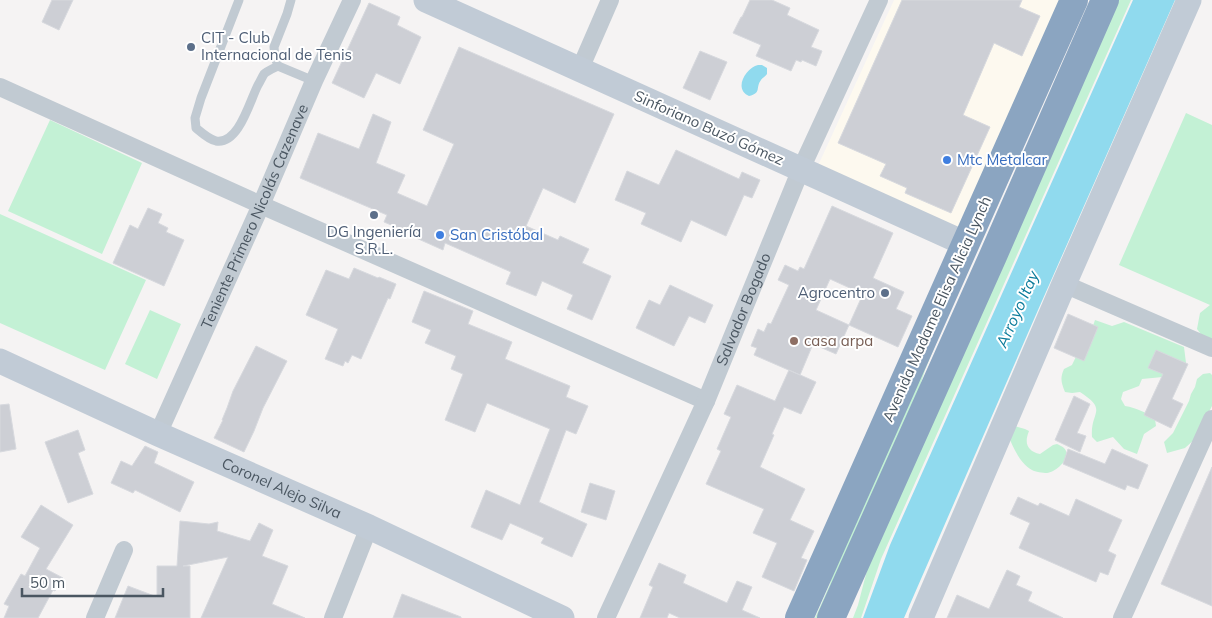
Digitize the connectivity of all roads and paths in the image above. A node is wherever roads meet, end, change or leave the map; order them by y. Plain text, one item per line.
1 (238, 0) edge
2 (291, 0) edge
3 (352, 0) edge
4 (426, 0) edge
5 (610, 0) edge
6 (878, 0) edge
7 (1074, 0) edge
8 (1105, 0) edge
9 (1190, 0) edge
10 (278, 66) junction
11 (580, 69) junction
12 (314, 80) junction
13 (0, 87) edge
14 (801, 169) junction
15 (260, 206) junction
16 (981, 250) junction
17 (1064, 284) junction
18 (1212, 348) edge
19 (0, 361) edge
20 (706, 400) junction
21 (1212, 419) edge
22 (158, 434) junction
23 (369, 527) junction
24 (124, 550) dead end
25 (859, 554) junction
26 (1127, 616) edge
27 (95, 618) edge
28 (333, 618) edge
29 (562, 618) edge
30 (606, 618) edge
31 (799, 618) edge
32 (831, 618) edge
33 (845, 618) edge
34 (921, 618) edge

1 - 10 lane
2 - 10 lane
3 - 12 street, Teniente Primero Nicolás Cazenave
4 - 11 main road, Sinforiano Buzó Gómez
5 - 11 street
6 - 14 street, Salvador Bogado
7 - 16 highway, Avenida Madame Elisa Alicia Lynch
8 - 16 highway, Avenida Madame Elisa Alicia Lynch
9 - 17 main road
10 - 12 lane
11 - 14 main road, Sinforiano Buzó Gómez
12 - 15 street, Teniente Primero Nicolás Cazenave
13 - 15 street
14 - 16 main road, Sinforiano Buzó Gómez
14 - 20 street, Salvador Bogado
15 - 20 street
15 - 22 street, Teniente Primero Nicolás Cazenave
16 - 25 highway, Avenida Madame Elisa Alicia Lynch
16 - 31 highway, Avenida Madame Elisa Alicia Lynch
17 - 18 street
17 - 34 main road
19 - 22 main road, Coronel Alejo Silva
20 - 30 street, Salvador Bogado
21 - 26 street
22 - 23 main road, Coronel Alejo Silva
23 - 28 street
23 - 29 main road, Coronel Alejo Silva
24 - 27 street
25 - 32 highway, Avenida Madame Elisa Alicia Lynch
25 - 33 highway

